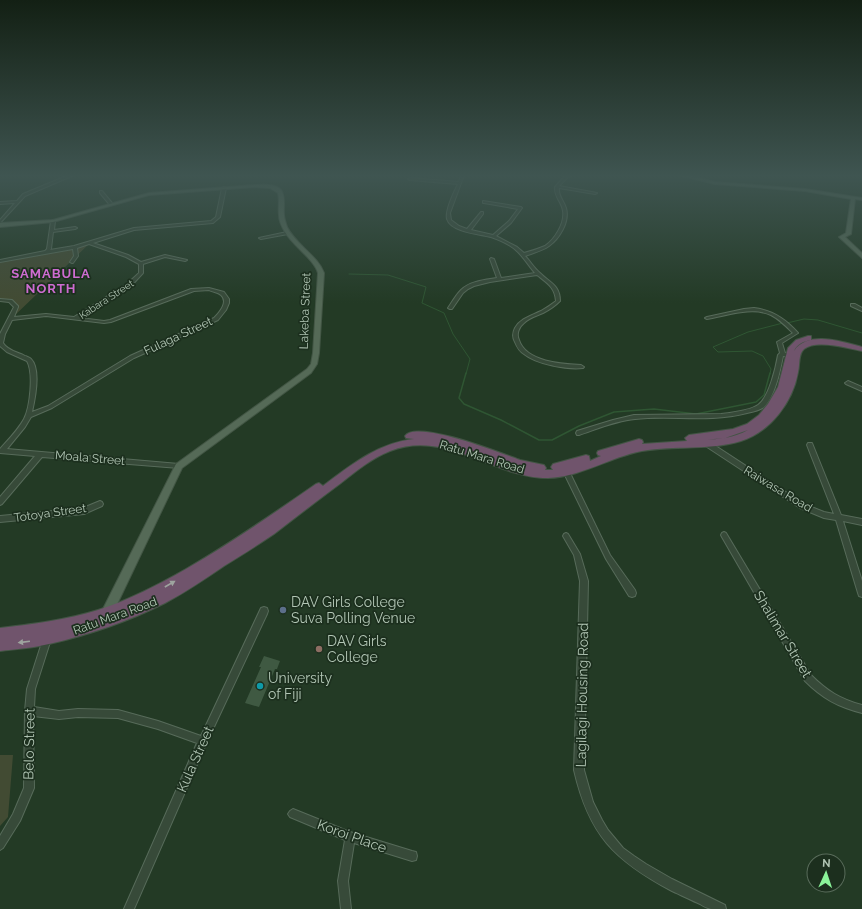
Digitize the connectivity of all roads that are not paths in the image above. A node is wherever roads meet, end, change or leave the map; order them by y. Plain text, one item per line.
1 (68, 217) edge
2 (217, 217) edge
3 (281, 217) edge
4 (448, 217) edge
5 (478, 217) edge
6 (513, 217) edge
7 (564, 217) edge
8 (850, 217) edge
9 (53, 222) junction
10 (0, 225) edge
11 (76, 228) dead end
12 (468, 230) junction
13 (51, 231) junction
14 (287, 233) junction
15 (493, 237) junction
16 (261, 238) dead end
17 (51, 240) junction
18 (90, 243) junction
19 (54, 245) junction
20 (74, 247) junction
21 (67, 248) junction
22 (55, 251) junction
23 (46, 253) junction
24 (523, 255) junction
25 (862, 256) edge
26 (185, 260) dead end
27 (492, 260) dead end
28 (0, 261) edge
29 (72, 262) dead end
30 (141, 264) junction
31 (538, 274) junction
32 (500, 280) junction
33 (0, 300) edge
34 (853, 305) dead end
35 (450, 308) dead end
36 (862, 310) edge
37 (76, 318) junction
38 (707, 318) dead end
39 (11, 319) junction
40 (3, 326) edge
41 (862, 345) edge
42 (862, 349) edge
43 (786, 354) junction
44 (580, 368) dead end
45 (848, 383) dead end
46 (862, 389) edge
47 (28, 416) junction
48 (579, 433) dead end
49 (719, 442) junction
50 (706, 443) junction
51 (810, 445) dead end
52 (1, 451) edge
53 (721, 453) junction
54 (41, 454) junction
55 (179, 466) junction
56 (566, 471) junction
57 (0, 502) edge
58 (100, 504) dead end
59 (838, 518) junction
60 (0, 519) edge
61 (862, 522) edge
62 (724, 535) dead end
63 (566, 536) dead end
64 (632, 593) dead end
65 (862, 593) edge
66 (264, 611) dead end
67 (105, 618) junction
68 (49, 633) junction
69 (0, 634) edge
70 (0, 645) edge
71 (862, 709) edge
72 (29, 711) junction
73 (203, 741) junction
74 (293, 814) dead end
75 (350, 838) junction
76 (0, 845) edge
77 (412, 856) dead end
78 (128, 909) edge
79 (346, 909) edge
80 (721, 909) edge

1 - 9 main road, Lakeba Street
2 - 18 street
3 - 14 main road, Lakeba Street
4 - 12 street
5 - 12 street
6 - 15 street
7 - 24 street
8 - 25 main road
9 - 10 main road, Lakeba Street
9 - 13 street
11 - 13 street
12 - 15 street
13 - 17 street
14 - 16 street
14 - 55 main road, Lakeba Street
15 - 24 street
17 - 19 street
17 - 23 street
18 - 20 street
18 - 30 street, Kabara Street
19 - 21 street
19 - 22 street
20 - 21 street
20 - 29 street
21 - 22 street
22 - 23 street
23 - 28 street
24 - 31 street
26 - 30 street
27 - 32 street
30 - 37 street, Kabara Street
31 - 32 street
31 - 44 street
32 - 35 street
33 - 39 street
34 - 36 street
37 - 39 street, Fulaga Street
37 - 47 street, Fulaga Street
38 - 43 street
39 - 40 street
40 - 47 street
41 - 43 highway, Ratu Mara Road
42 - 49 highway, Ratu Mara Road
43 - 48 street
67 -> 43 highway, Ratu Mara Road
45 - 46 street
47 - 52 street
49 - 50 highway, Ratu Mara Road
49 - 53 street
50 - 53 street, Raiwasa Road
50 - 56 highway, Ratu Mara Road
51 - 59 street
52 - 54 street, Moala Street
53 - 59 street, Raiwasa Road
54 - 55 street, Moala Street
54 - 57 street
55 - 67 main road, Lakeba Street
56 - 64 street
56 - 67 highway, Ratu Mara Road
58 - 60 street, Totoya Street
59 - 61 street, Raiwasa Road
59 - 65 street
62 - 71 street, Shalimar Street
63 - 80 street, Lagilagi Housing Road
66 - 73 street, Kula Street
67 - 68 highway, Ratu Mara Road
68 - 69 highway, Ratu Mara Road
68 -> 70 highway, Ratu Mara Road
68 - 72 street, Belo Street
72 - 73 street
72 - 76 street, Belo Street
73 - 78 street, Kula Street
74 - 75 street, Koroi Place
75 - 77 street, Koroi Place
75 - 79 street

